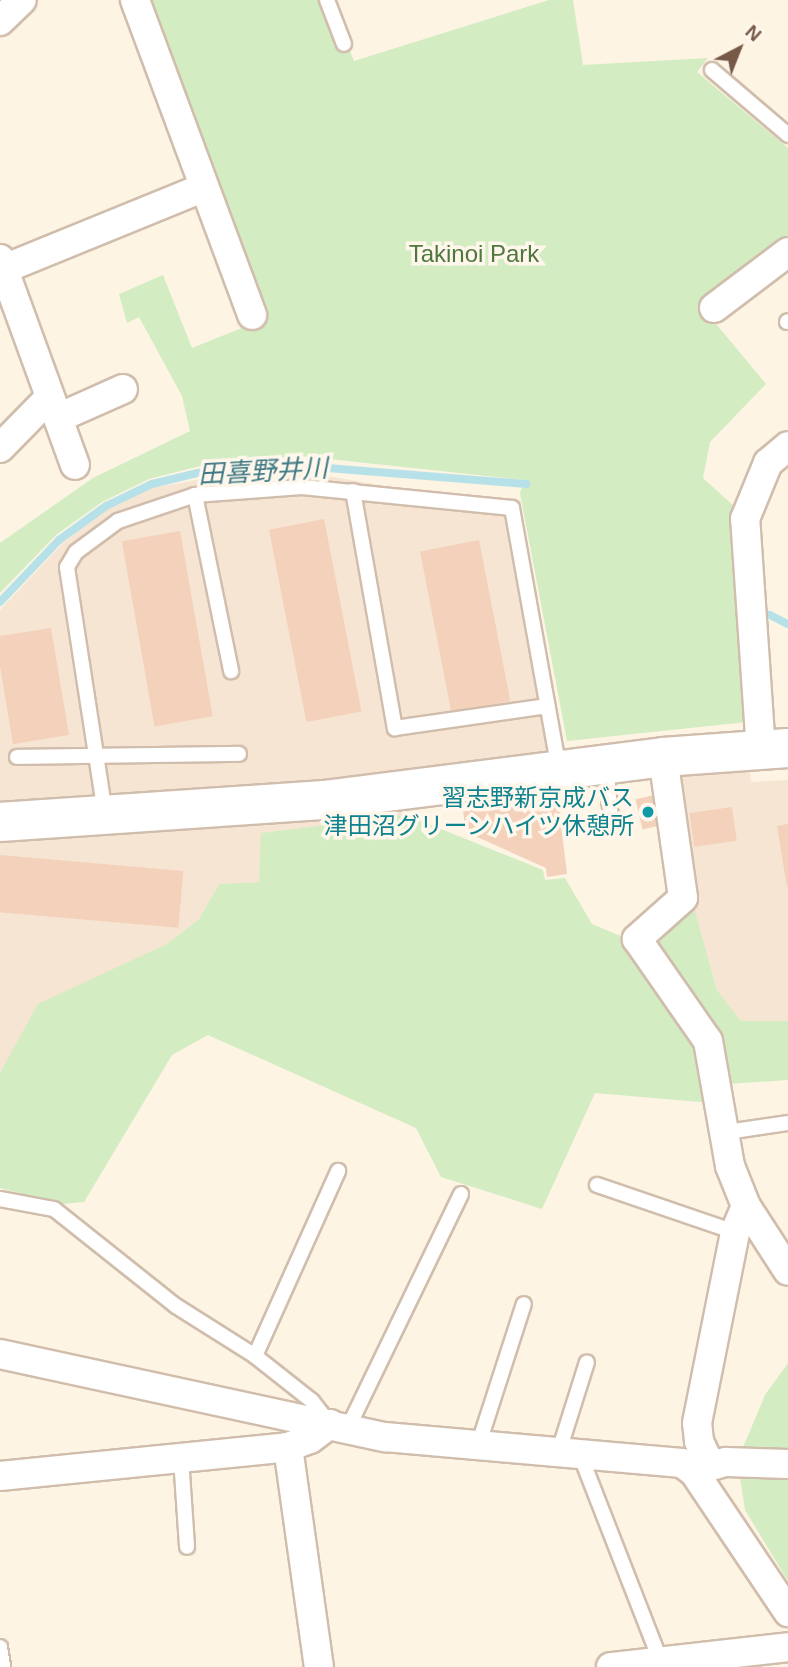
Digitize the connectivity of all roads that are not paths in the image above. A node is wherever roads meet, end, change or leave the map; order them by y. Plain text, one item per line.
1 (135, 0) edge
2 (327, 0) edge
3 (344, 44) dead end
4 (712, 70) dead end
5 (788, 135) edge
6 (202, 188) junction
7 (788, 252) edge
8 (2, 264) edge
9 (714, 308) dead end
10 (252, 315) dead end
11 (123, 389) dead end
12 (54, 408) junction
13 (0, 448) edge
14 (781, 460) edge
15 (75, 465) dead end
16 (353, 491) junction
17 (195, 495) junction
18 (230, 671) dead end
19 (547, 706) junction
20 (774, 750) edge
21 (239, 754) dead end
22 (99, 756) junction
23 (17, 757) dead end
24 (663, 757) junction
25 (606, 764) junction
26 (559, 770) junction
27 (105, 818) junction
28 (611, 819) dead end
29 (0, 822) edge
30 (788, 1123) edge
31 (727, 1132) junction
32 (338, 1171) dead end
33 (597, 1185) dead end
34 (461, 1194) dead end
35 (0, 1199) edge
36 (746, 1206) junction
37 (735, 1232) junction
38 (788, 1271) edge
39 (524, 1304) dead end
40 (0, 1354) edge
41 (255, 1356) junction
42 (587, 1362) dead end
43 (339, 1427) junction
44 (478, 1446) junction
45 (288, 1447) junction
46 (570, 1456) junction
47 (181, 1458) junction
48 (788, 1464) edge
49 (702, 1468) junction
50 (0, 1476) edge
51 (187, 1547) dead end
52 (788, 1612) edge
53 (0, 1647) edge
54 (788, 1647) edge
55 (660, 1661) junction
56 (3, 1667) edge
57 (319, 1667) edge
58 (611, 1667) edge

1 - 6 street
2 - 3 lane
4 - 5 lane
6 - 8 street
6 - 10 street
7 - 9 street
8 - 12 street
11 - 12 street
12 - 13 street
12 - 15 street
14 - 20 street
16 - 17 lane
16 - 19 lane
16 - 19 lane
17 - 18 lane
17 - 22 lane
19 - 26 lane
20 - 24 street
21 - 22 lane
22 - 23 lane
22 - 27 lane
24 - 25 street
24 - 31 street
25 - 26 street
25 - 28 lane
26 - 27 street
27 - 29 street
30 - 31 lane
31 - 36 street
32 - 41 lane
33 - 37 lane
34 - 43 lane
35 - 41 lane
36 - 37 street
36 - 38 street
37 - 49 street
39 - 44 lane
40 - 43 street
41 - 43 lane
42 - 46 lane
43 - 44 street
43 - 45 street
44 - 46 street
45 - 47 street
45 - 57 street
46 - 49 street
46 - 55 lane
47 - 50 street
47 - 51 lane
48 - 49 street
49 - 52 street
53 - 56 lane
54 - 55 street
55 - 58 street

